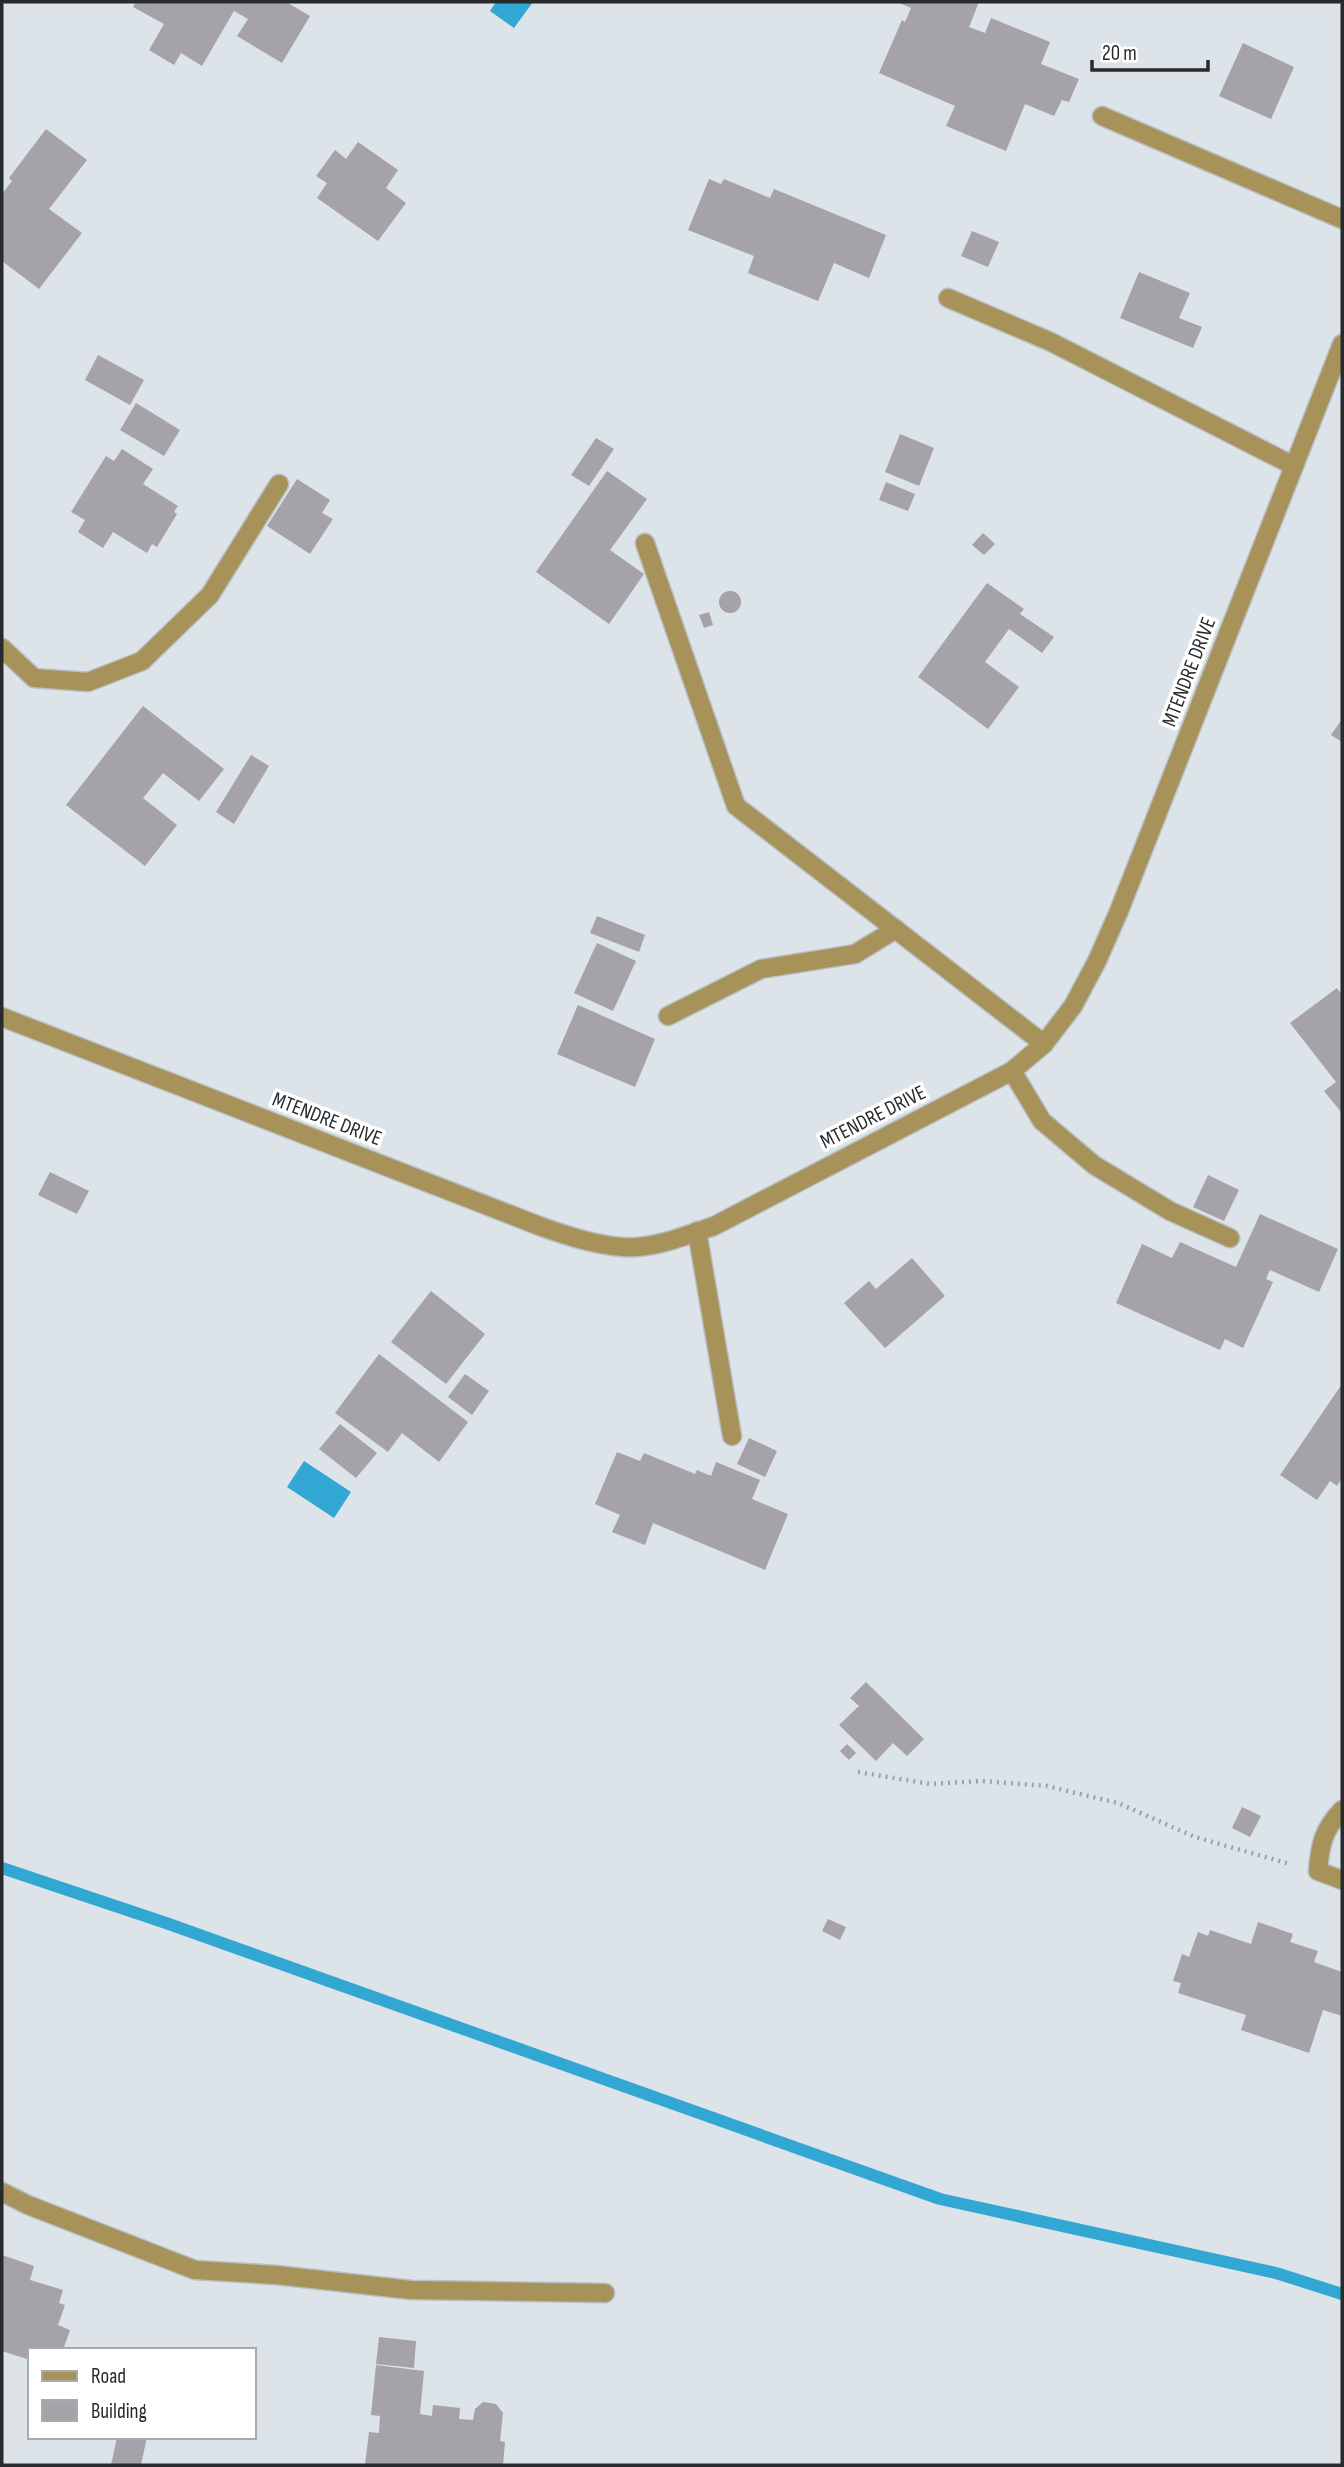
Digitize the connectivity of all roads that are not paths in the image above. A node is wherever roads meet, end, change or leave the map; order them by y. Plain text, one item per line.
1 (1102, 116) dead end
2 (1342, 219) edge
3 (948, 298) dead end
4 (1342, 344) edge
5 (1294, 466) junction
6 (279, 484) dead end
7 (645, 543) dead end
8 (2, 648) edge
9 (897, 929) junction
10 (668, 1016) dead end
11 (2, 1017) edge
12 (1044, 1044) junction
13 (1012, 1071) junction
14 (697, 1231) junction
15 (1230, 1238) dead end
16 (732, 1436) dead end
17 (1342, 1810) edge
18 (1342, 1880) edge
19 (2, 2192) edge
20 (605, 2293) dead end

1 - 2 street
3 - 5 street
4 - 5 street, MTENDRE DRIVE
5 - 12 street, MTENDRE DRIVE
6 - 8 street
7 - 9 street
9 - 10 street
9 - 12 street
11 - 14 street, MTENDRE DRIVE
12 - 13 street, MTENDRE DRIVE
13 - 14 street, MTENDRE DRIVE
13 - 15 street
14 - 16 street
17 - 18 street
19 - 20 street

